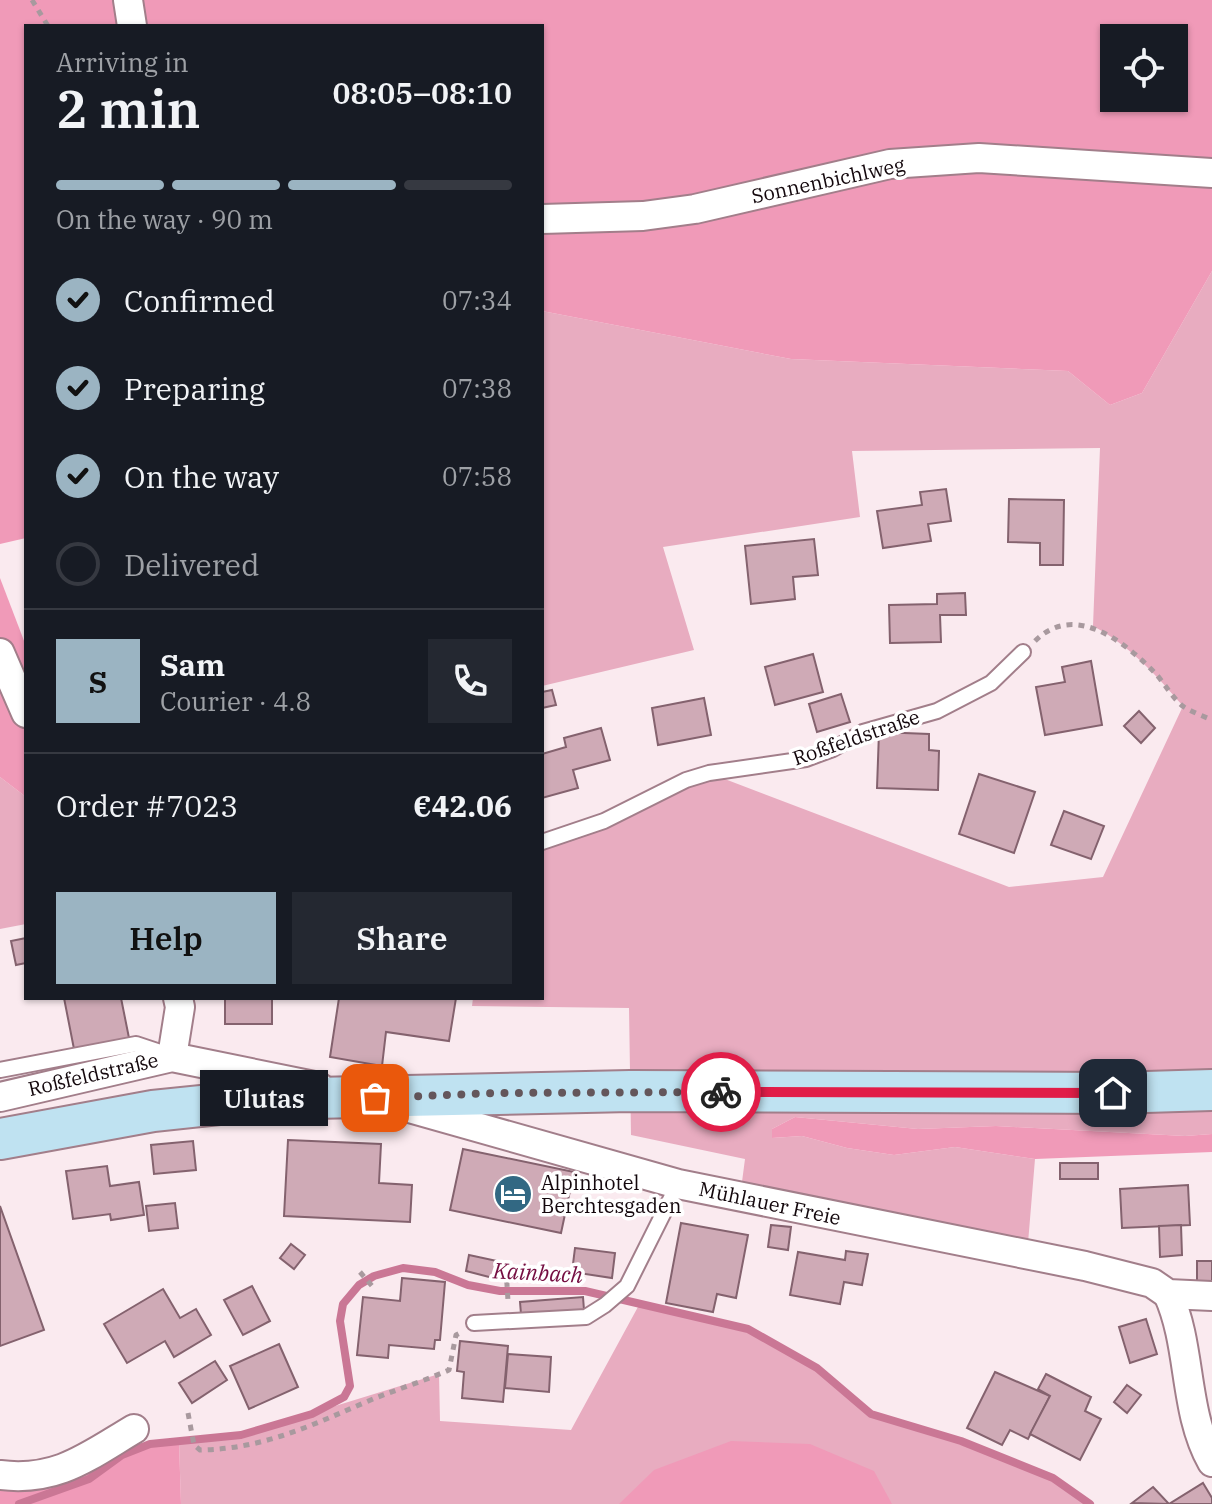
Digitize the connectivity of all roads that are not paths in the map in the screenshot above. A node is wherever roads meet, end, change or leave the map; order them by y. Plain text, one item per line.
1 (128, 0) edge
2 (132, 24) edge
3 (1212, 173) edge
4 (544, 219) edge
5 (1023, 652) road end
6 (0, 653) edge
7 (24, 708) edge
8 (544, 841) edge
9 (182, 1001) edge
10 (172, 1057) junction
11 (0, 1070) edge
12 (1212, 1090) edge
13 (0, 1097) edge
14 (375, 1098) junction
15 (0, 1139) edge
16 (678, 1184) junction
17 (1168, 1294) junction
18 (1212, 1296) edge
19 (474, 1323) road end
20 (134, 1429) dead end
21 (1212, 1462) edge
22 (0, 1475) edge

1 - 2 street
3 - 4 street, Sonnenbichlweg
5 - 8 lane, Roßfeldstraße
6 - 7 street
9 - 10 street
10 - 11 lane
10 - 13 street, Roßfeldstraße
10 - 14 street, Roßfeldstraße
12 - 14 main road, Roßfeldstraße
14 - 15 main road, Roßfeldstraße
14 - 16 street, Mühlauer Freie
16 - 17 street, Mühlauer Freie
16 - 19 lane
17 - 18 street, Mühlauer Freie
17 - 21 street
20 - 22 street

